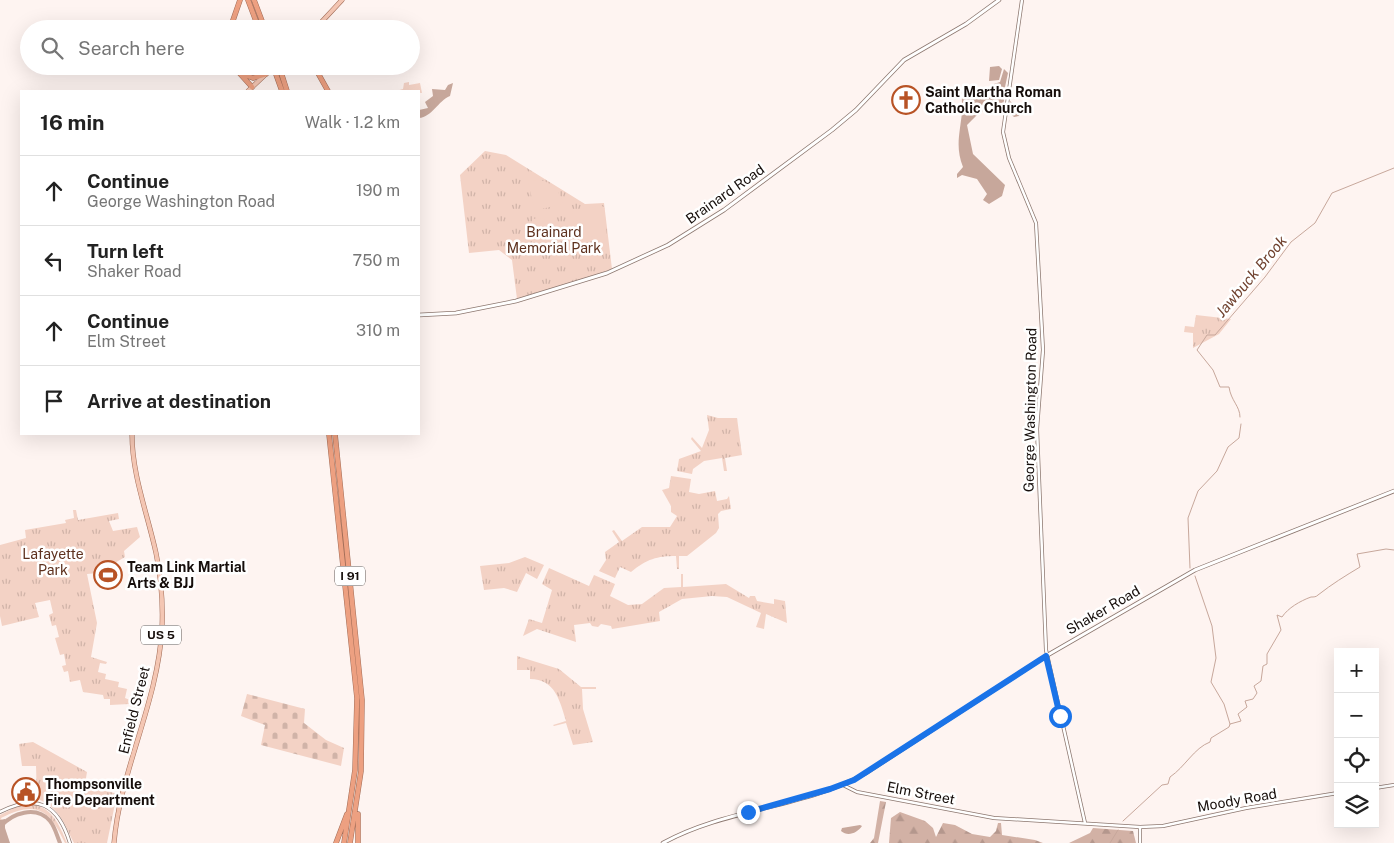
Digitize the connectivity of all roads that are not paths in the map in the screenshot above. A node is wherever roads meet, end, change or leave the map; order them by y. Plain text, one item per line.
1 (240, 0) edge
2 (248, 0) edge
3 (254, 0) edge
4 (342, 0) edge
5 (999, 0) edge
6 (1022, 0) edge
7 (233, 20) edge
8 (256, 20) edge
9 (262, 20) edge
10 (323, 20) edge
11 (242, 75) edge
12 (243, 75) edge
13 (245, 75) edge
14 (261, 75) edge
15 (265, 75) edge
16 (277, 75) edge
17 (282, 75) edge
18 (321, 75) edge
19 (252, 87) junction
20 (249, 90) edge
21 (282, 90) edge
22 (288, 90) edge
23 (329, 90) edge
24 (420, 315) edge
25 (132, 435) edge
26 (329, 435) edge
27 (334, 435) edge
28 (1394, 491) edge
29 (1046, 656) junction
30 (843, 785) junction
31 (1394, 785) edge
32 (1379, 787) edge
33 (358, 794) junction
34 (1334, 794) edge
35 (351, 807) junction
36 (0, 812) edge
37 (1085, 823) junction
38 (1140, 827) junction
39 (71, 842) edge
40 (114, 843) edge
41 (336, 843) edge
42 (344, 843) edge
43 (350, 843) edge
44 (358, 843) edge
45 (663, 843) edge
46 (1140, 843) edge

1 - 7 highway
2 - 8 highway
3 - 9 highway
4 - 10 main road
5 - 24 main road, Brainard Road
6 - 29 street, George Washington Road
11 - 19 highway
12 - 19 highway
13 - 14 highway
15 - 19 main road
16 - 21 highway
17 - 22 highway
18 - 23 highway
19 - 20 main road
25 - 40 main road, Enfield Street / US 5
26 - 35 highway, I 91
27 - 33 highway, I 91
28 - 29 main road, Shaker Road
29 - 30 main road, Shaker Road
29 - 37 street, George Washington Road
30 - 37 street, Elm Street
30 - 45 main road
31 - 32 street
33 - 43 highway, I 91
33 - 44 highway
34 - 38 street, Moody Road
35 - 41 highway
35 - 42 highway, I 91
36 - 39 street
37 - 38 street, Elm Street
38 - 46 street

